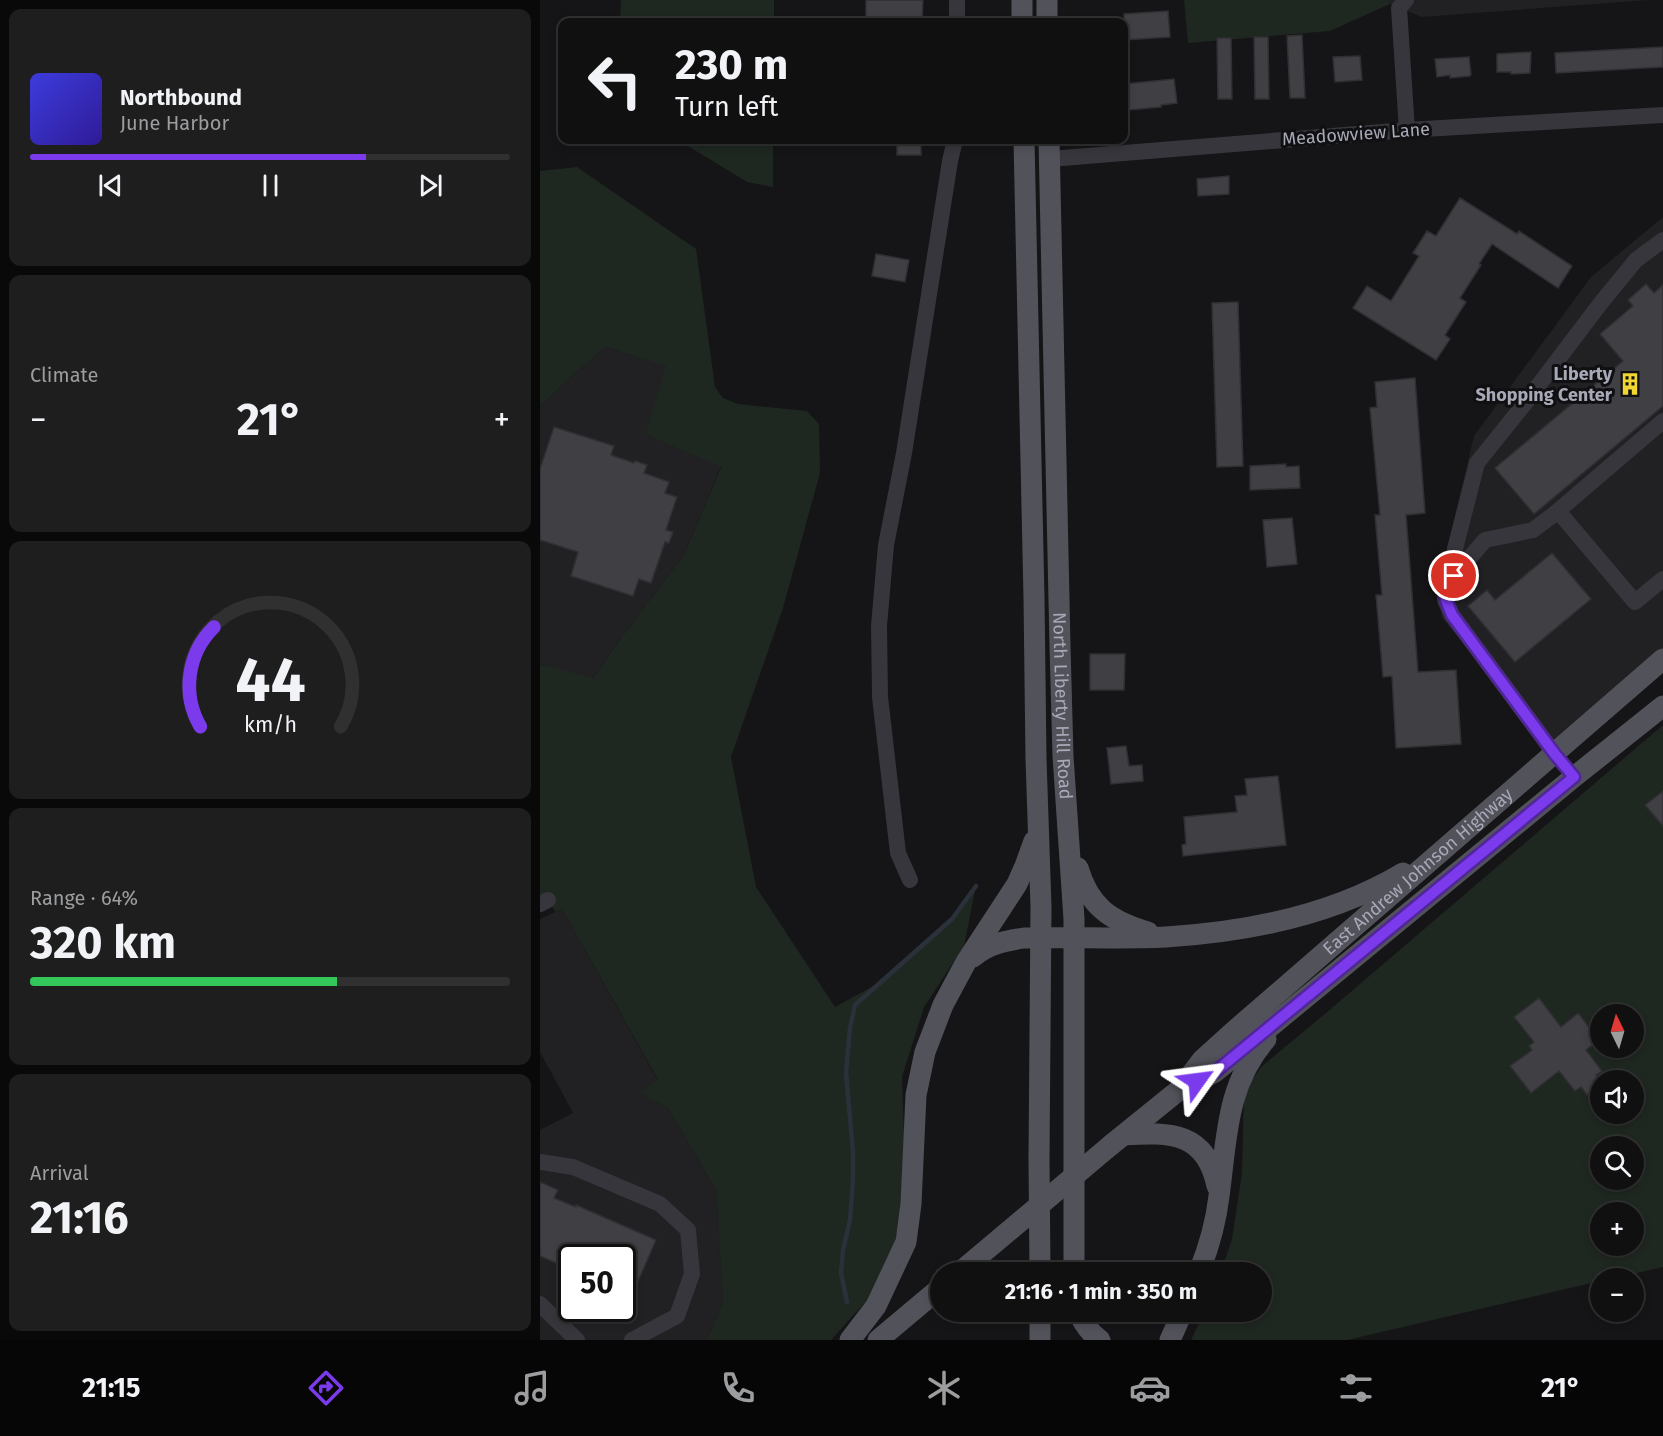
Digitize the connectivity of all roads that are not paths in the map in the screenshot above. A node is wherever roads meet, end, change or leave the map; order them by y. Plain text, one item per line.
1 (957, 0) edge
2 (1022, 0) edge
3 (1047, 0) edge
4 (1406, 0) edge
5 (957, 18) edge
6 (1022, 18) edge
7 (1047, 18) edge
8 (1663, 115) edge
9 (1407, 130) junction
10 (954, 144) edge
11 (1049, 149) edge
12 (1024, 150) edge
13 (1663, 240) edge
14 (1663, 421) edge
15 (1558, 511) junction
16 (1663, 579) edge
17 (1445, 588) junction
18 (1663, 659) edge
19 (1663, 706) edge
20 (1554, 753) junction
21 (1574, 777) junction
22 (1038, 826) junction
23 (1069, 835) junction
24 (1442, 849) junction
25 (910, 880) dead end
26 (1041, 937) junction
27 (1074, 937) junction
28 (1166, 937) junction
29 (966, 962) junction
30 (1294, 1007) junction
31 (1179, 1090) junction
32 (1118, 1140) junction
33 (540, 1162) edge
34 (1219, 1198) junction
35 (972, 1262) edge
36 (1040, 1262) edge
37 (1074, 1262) edge
38 (1203, 1262) edge
39 (930, 1296) edge
40 (540, 1304) edge
41 (1040, 1322) edge
42 (1075, 1322) edge
43 (1082, 1322) edge
44 (1178, 1322) edge
45 (1169, 1337) edge
46 (577, 1340) edge
47 (632, 1340) edge
48 (850, 1340) edge
49 (878, 1340) edge
50 (1040, 1340) edge
51 (1074, 1340) edge
52 (1100, 1340) edge

1 - 5 street
2 - 6 main road
3 - 7 main road
4 - 9 street
8 - 9 street, Meadowview Lane
9 - 11 street, Meadowview Lane
10 - 25 street
11 - 12 main road
11 - 23 main road, North Liberty Hill Road
12 - 22 main road, North Liberty Hill Road
13 - 17 street
14 - 15 street
15 - 16 street
15 - 17 street
17 - 20 street
18 - 20 main road, East Andrew Johnson Highway
19 - 21 main road, East Andrew Johnson Highway
20 - 21 main road
20 - 24 main road, East Andrew Johnson Highway
21 - 30 main road, East Andrew Johnson Highway
22 - 26 main road, North Liberty Hill Road
22 - 29 main road
23 - 27 main road, North Liberty Hill Road
23 - 28 main road
24 - 28 main road
24 - 31 main road, East Andrew Johnson Highway
26 - 27 main road
26 - 29 main road
26 - 36 main road, North Liberty Hill Road
27 - 28 main road
27 - 37 main road, North Liberty Hill Road
29 - 48 main road
30 - 31 main road, East Andrew Johnson Highway
30 - 34 main road
31 - 32 main road, East Andrew Johnson Highway
32 - 34 main road
32 - 35 main road, East Andrew Johnson Highway, bridge
33 - 47 street
34 - 38 main road
39 - 49 main road
40 - 46 street
41 - 50 main road
42 - 51 main road
43 - 52 main road
44 - 45 main road

